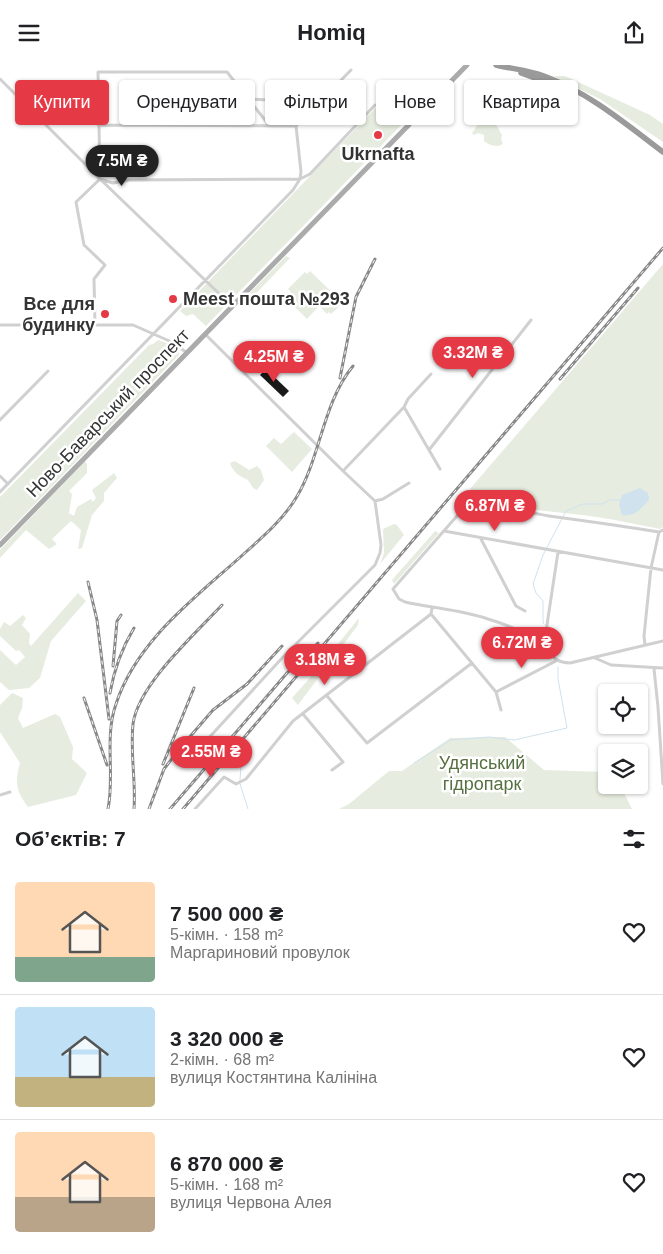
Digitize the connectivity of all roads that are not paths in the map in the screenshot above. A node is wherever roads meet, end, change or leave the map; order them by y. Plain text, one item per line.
1 (467, 65) edge
2 (496, 65) edge
3 (351, 70) dead end
4 (0, 79) edge
5 (98, 80) edge
6 (233, 80) edge
7 (341, 80) edge
8 (15, 94) edge
9 (374, 105) dead end
10 (255, 108) edge
11 (265, 120) edge
12 (46, 125) edge
13 (98, 125) edge
14 (109, 125) edge
15 (265, 125) edge
16 (269, 125) edge
17 (296, 126) joint
18 (663, 153) edge
19 (100, 179) junction
20 (300, 179) junction
21 (206, 281) junction
22 (233, 306) junction
23 (531, 320) dead end
24 (94, 324) junction
25 (0, 325) edge
26 (155, 334) junction
27 (205, 334) junction
28 (187, 353) junction
29 (48, 371) dead end
30 (431, 374) dead end
31 (404, 407) junction
32 (0, 420) edge
33 (429, 450) junction
34 (440, 469) dead end
35 (343, 471) junction
36 (0, 475) edge
37 (409, 483) dead end
38 (8, 484) junction
39 (0, 492) edge
40 (375, 501) junction
41 (444, 531) junction
42 (661, 532) edge
43 (480, 539) junction
44 (0, 545) edge
45 (558, 552) junction
46 (651, 568) junction
47 (663, 570) edge
48 (432, 608) junction
49 (525, 611) dead end
50 (431, 614) junction
51 (663, 641) edge
52 (540, 643) junction
53 (645, 645) junction
54 (595, 657) junction
55 (556, 661) junction
56 (472, 663) junction
57 (654, 669) junction
58 (663, 669) edge
59 (496, 693) junction
60 (327, 696) junction
61 (502, 710) dead end
62 (303, 714) junction
63 (183, 766) dead end
64 (332, 770) dead end
65 (663, 784) edge
66 (10, 792) dead end
67 (0, 795) edge
68 (195, 809) edge

1 - 22 main road, Ново-Баварський проспект
2 - 18 highway
3 - 7 street
4 - 8 street
5 - 6 street
9 - 20 street, Ново-Баварський проспект
10 - 11 street
12 - 19 street
13 - 19 street
14 - 15 street
16 - 17 street
17 - 20 street
19 - 20 street
19 - 21 street
19 - 24 street
20 - 21 street, Ново-Баварський проспект
21 - 22 street
21 - 26 street, Ново-Баварський проспект
22 - 27 main road, Ново-Баварський проспект
23 - 33 street
24 - 25 street
24 - 26 street
26 - 28 street
26 - 38 street, Ново-Баварський проспект
27 - 28 main road, Ново-Баварський проспект
27 - 35 street
28 - 44 main road, Ново-Баварський проспект
29 - 32 street
30 - 31 street
31 - 33 street
31 - 35 street
33 - 34 street
35 - 40 street
36 - 38 street
37 - 40 street
38 - 39 street, Ново-Баварський проспект
40 - 63 street
41 - 42 street
41 - 43 street
41 - 48 street
42 - 46 street
43 - 45 street
43 - 49 street
45 - 46 street
45 - 52 street
46 - 47 street
46 - 53 street
48 - 50 street
48 - 52 street
50 - 56 street
50 - 60 street
51 - 53 street
52 - 55 street
53 - 54 street
54 - 55 street
54 - 57 street
55 - 59 street
56 - 59 street
56 - 60 street
57 - 58 street
57 - 65 street
59 - 61 street
60 - 62 street
62 - 64 street
62 - 68 street
66 - 67 street

